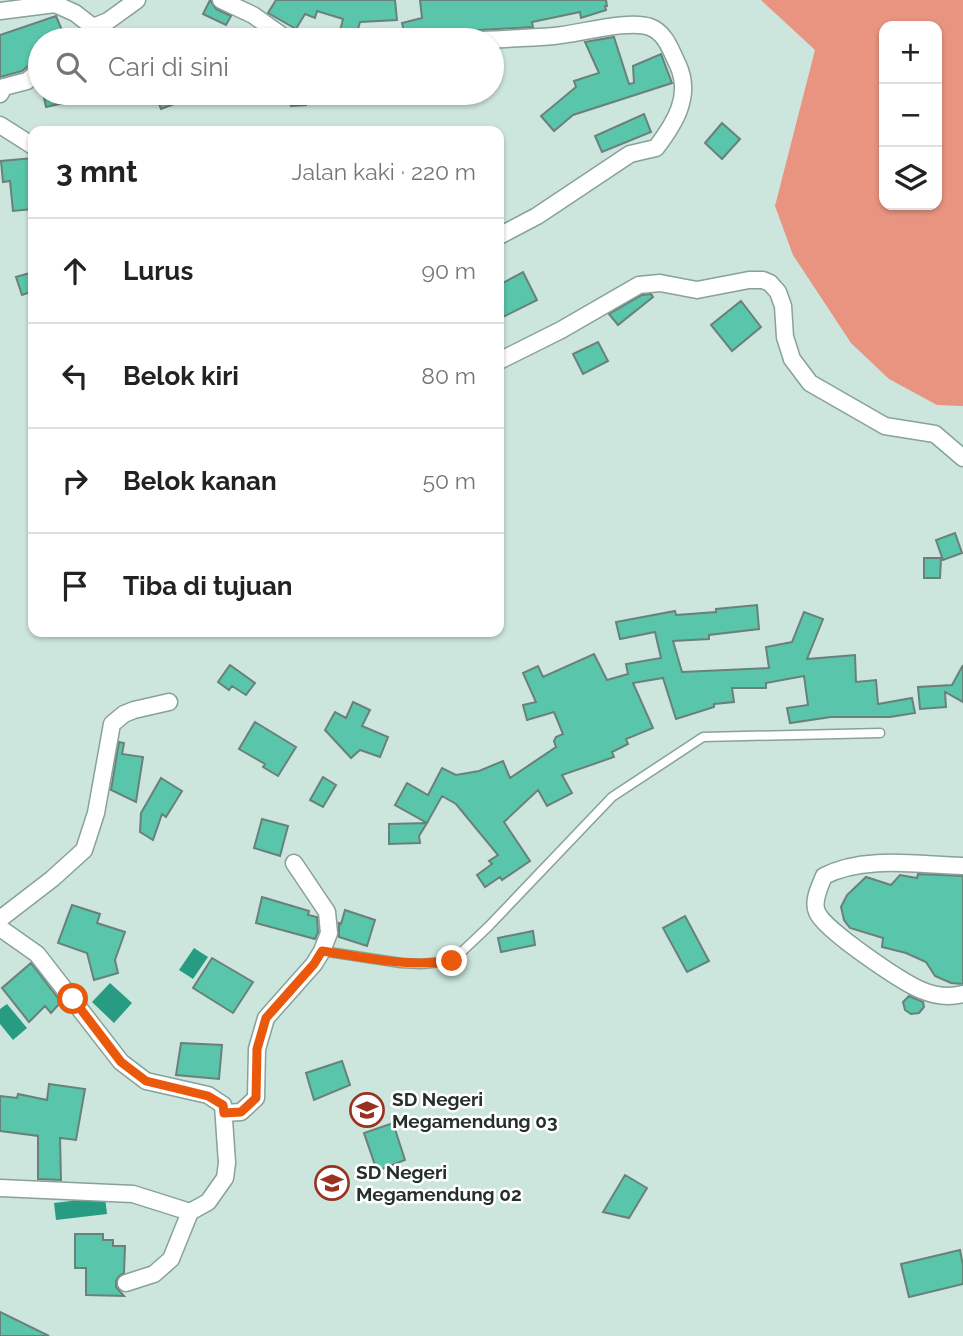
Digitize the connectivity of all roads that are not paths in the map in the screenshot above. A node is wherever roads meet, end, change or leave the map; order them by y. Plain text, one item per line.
1 (137, 0) edge
2 (221, 0) edge
3 (255, 7) edge
4 (0, 11) edge
5 (86, 28) edge
6 (98, 28) edge
7 (276, 28) edge
8 (504, 39) edge
9 (28, 79) edge
10 (0, 94) edge
11 (0, 125) edge
12 (28, 143) edge
13 (504, 233) edge
14 (504, 358) edge
15 (963, 457) edge
16 (169, 702) dead end
17 (880, 733) dead end
18 (294, 863) dead end
19 (963, 866) edge
20 (0, 919) edge
21 (0, 928) edge
22 (322, 951) junction
23 (963, 995) edge
24 (224, 1113) junction
25 (0, 1188) edge
26 (190, 1212) junction
27 (126, 1283) dead end

1 - 6 street
2 - 3 street
3 - 7 street
4 - 5 street
8 - 13 street
9 - 10 street
11 - 12 street
14 - 15 street
16 - 20 street
17 - 22 lane
18 - 22 street
19 - 23 street
21 - 24 street
22 - 24 street
24 - 26 street
25 - 26 street
26 - 27 street

